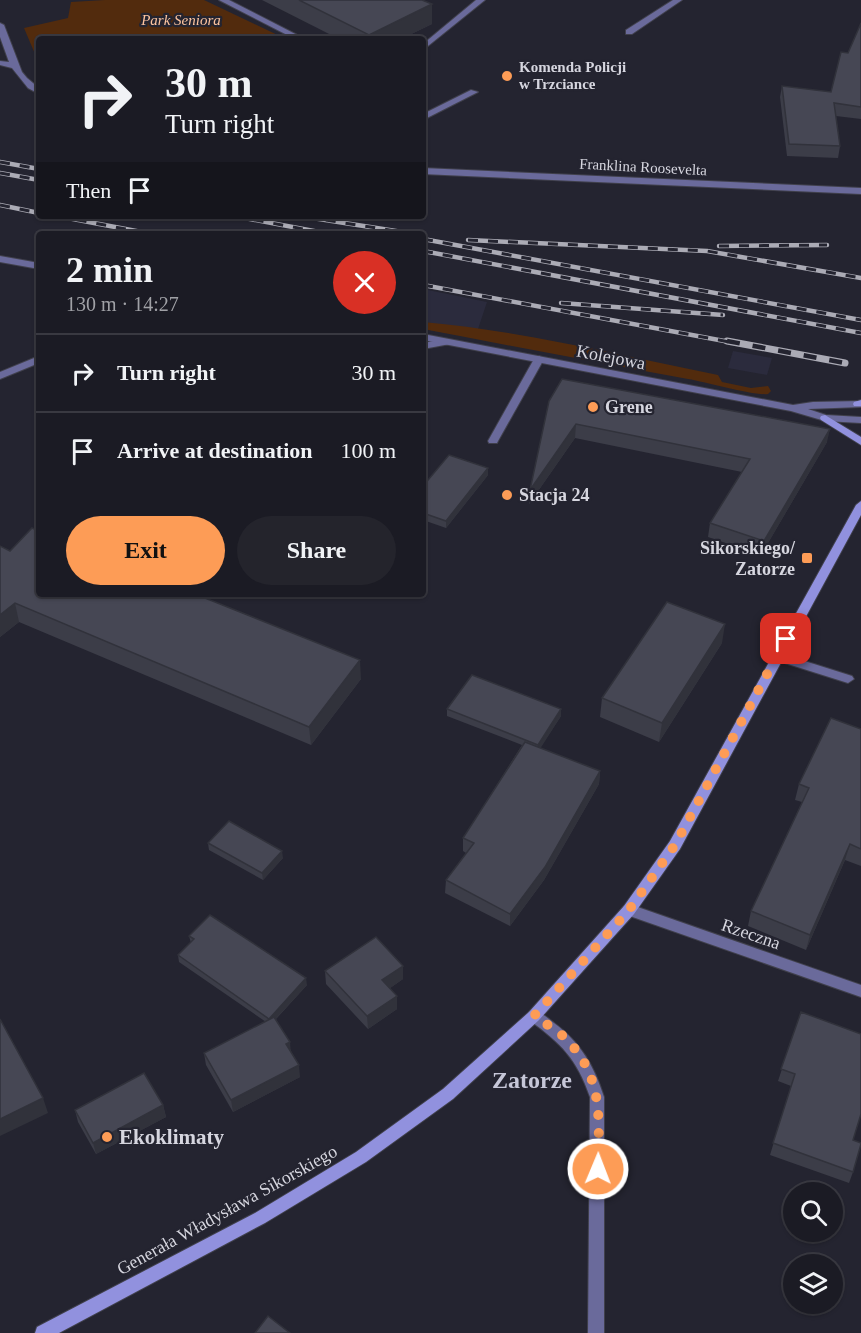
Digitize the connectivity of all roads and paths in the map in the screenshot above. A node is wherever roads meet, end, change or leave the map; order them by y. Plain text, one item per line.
1 (223, 0) edge
2 (481, 0) edge
3 (678, 0) edge
4 (0, 25) edge
5 (629, 32) dead end
6 (295, 36) edge
7 (426, 46) edge
8 (0, 63) edge
9 (15, 66) junction
10 (36, 90) edge
11 (474, 92) dead end
12 (426, 116) edge
13 (426, 171) edge
14 (861, 191) edge
15 (0, 259) edge
16 (36, 265) edge
17 (426, 338) edge
18 (446, 342) junction
19 (426, 345) edge
20 (539, 359) junction
21 (36, 360) edge
22 (0, 376) edge
23 (860, 404) edge
24 (793, 408) junction
25 (825, 418) junction
26 (861, 420) edge
27 (493, 441) dead end
28 (861, 442) edge
29 (861, 505) edge
30 (776, 656) junction
31 (848, 679) dead end
32 (629, 910) junction
33 (861, 991) edge
34 (534, 1016) junction
35 (43, 1333) edge
36 (596, 1333) edge

1 - 6 street
2 - 7 street
3 - 5 street
4 - 9 street
8 - 9 street
9 - 10 street
11 - 12 street
13 - 14 street, Franklina Roosevelta
15 - 16 street
17 - 18 street, Kolejowa
18 - 19 street
18 - 20 street, Kolejowa
20 - 24 street, Kolejowa
20 - 27 street
21 - 22 street
23 - 24 street, Kolejowa
24 - 25 street, Kolejowa
25 - 26 street, Kolejowa
25 - 28 main road
29 - 30 main road, Generała Władysława Sikorskiego
30 - 31 street
30 - 32 main road, Generała Władysława Sikorskiego
32 - 33 street, Rzeczna
32 - 34 main road, Generała Władysława Sikorskiego
34 - 35 main road, Generała Władysława Sikorskiego
34 - 36 street

